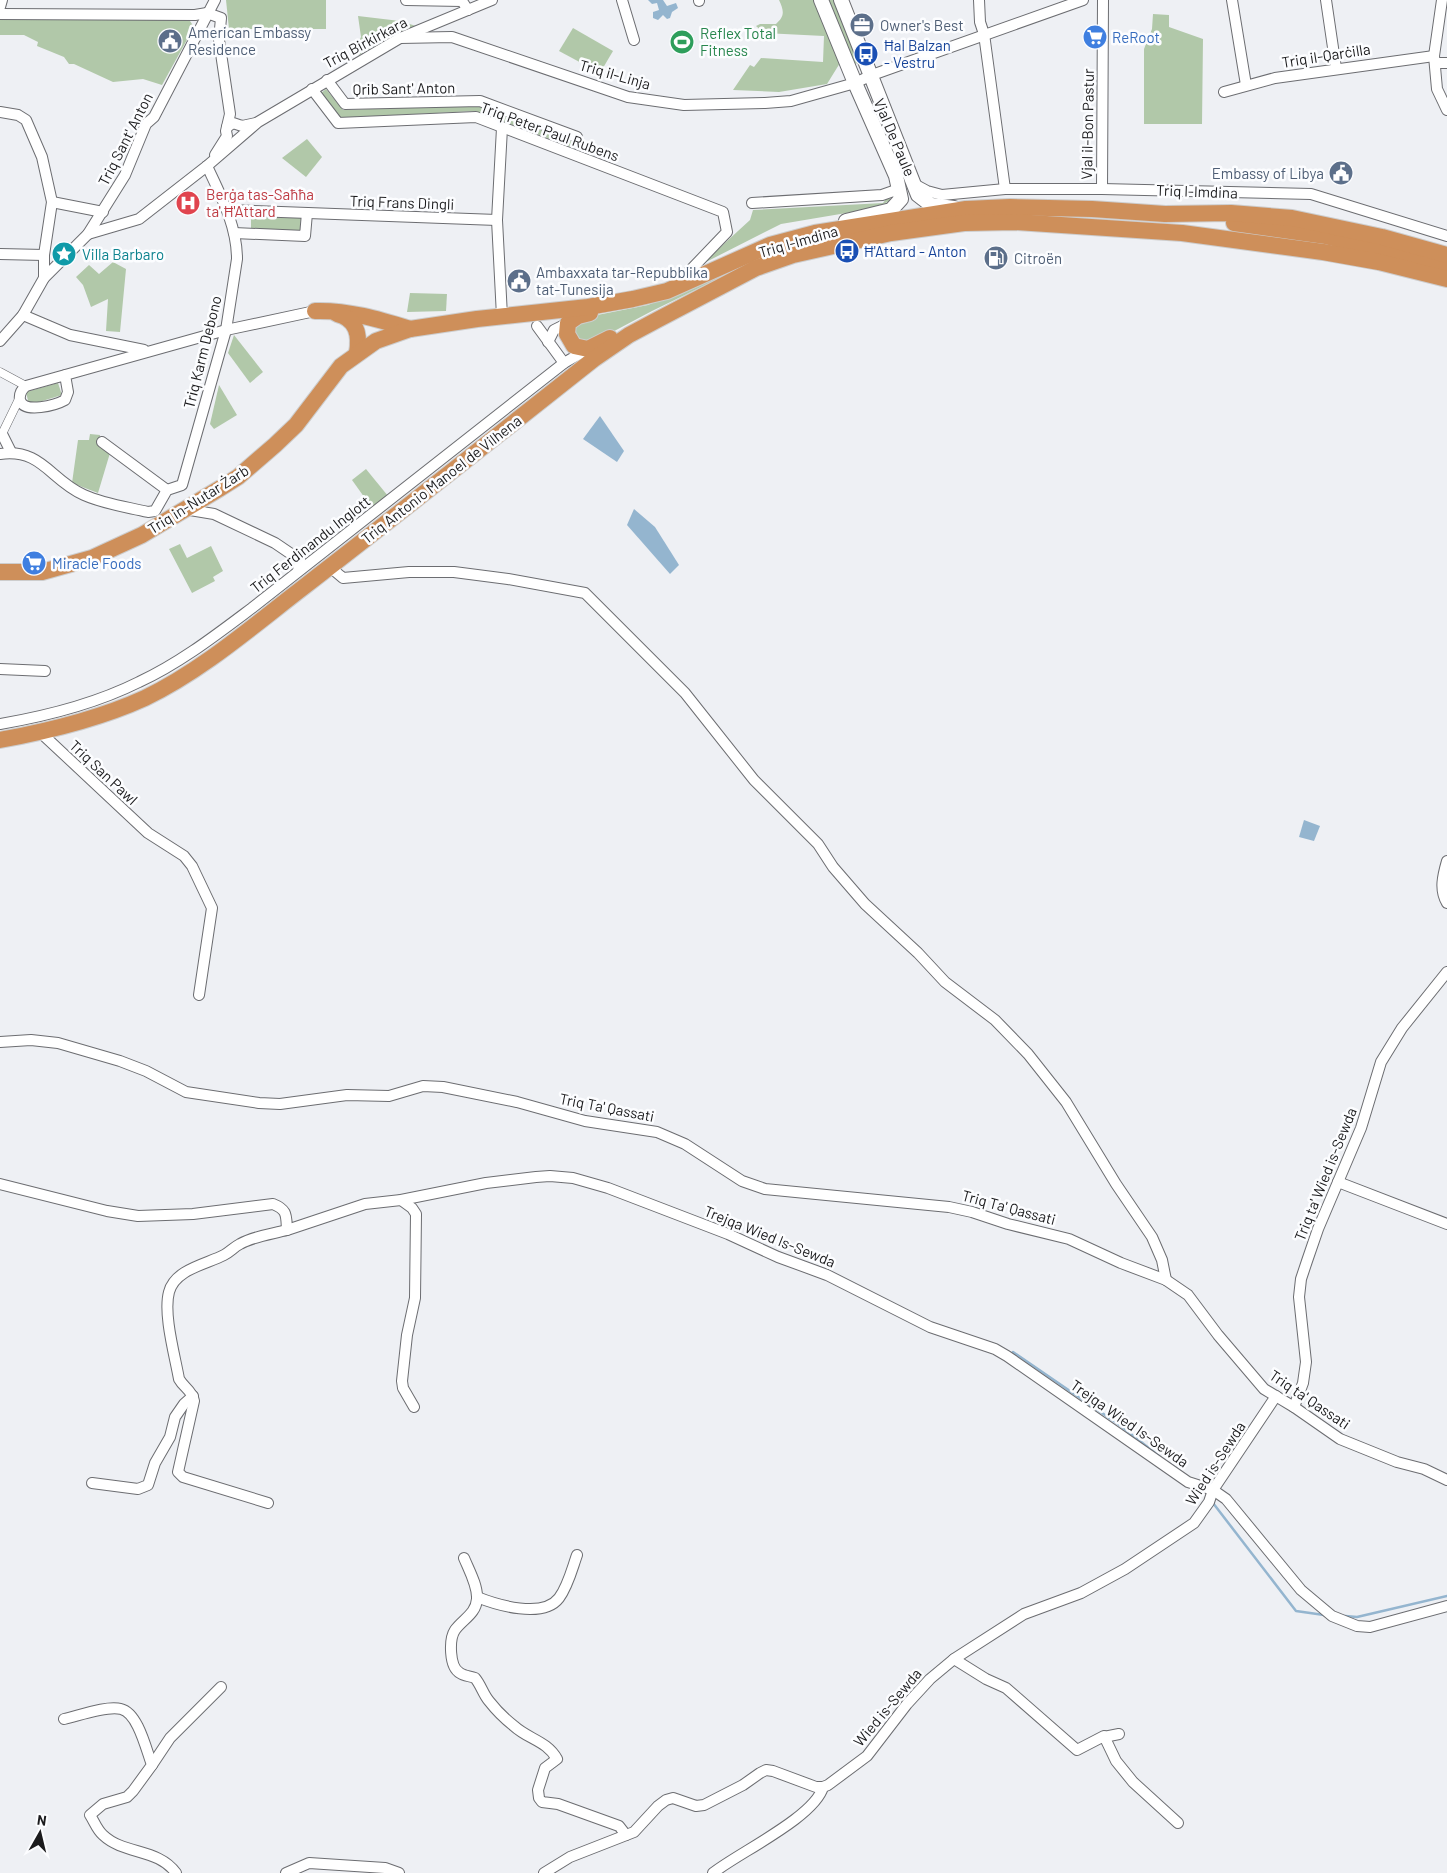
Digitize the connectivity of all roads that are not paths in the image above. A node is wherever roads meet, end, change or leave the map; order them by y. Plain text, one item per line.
1 (2, 0) edge
2 (215, 0) edge
3 (406, 0) edge
4 (492, 0) edge
5 (622, 0) edge
6 (821, 0) edge
7 (841, 0) edge
8 (979, 0) edge
9 (1083, 0) edge
10 (1103, 0) edge
11 (1232, 0) edge
12 (1326, 0) edge
13 (1442, 0) edge
14 (0, 7) edge
15 (468, 10) junction
16 (207, 12) junction
17 (0, 14) edge
18 (194, 15) junction
19 (202, 23) junction
20 (984, 34) junction
21 (400, 38) junction
22 (219, 40) junction
23 (634, 40) dead end
24 (1434, 60) junction
25 (1447, 63) edge
26 (1336, 68) junction
27 (872, 75) junction
28 (327, 80) junction
29 (855, 83) junction
30 (1246, 85) junction
31 (312, 89) junction
32 (1224, 92) dead end
33 (1447, 110) edge
34 (0, 112) edge
35 (502, 128) junction
36 (235, 132) junction
37 (577, 137) dead end
38 (207, 166) junction
39 (914, 184) junction
40 (899, 188) junction
41 (1102, 189) junction
42 (1005, 190) junction
43 (52, 202) junction
44 (752, 203) dead end
45 (966, 209) junction
46 (228, 210) junction
47 (103, 212) junction
48 (307, 213) junction
49 (1165, 214) junction
50 (496, 220) junction
51 (234, 233) junction
52 (815, 233) junction
53 (88, 234) junction
54 (1447, 236) edge
55 (0, 254) edge
56 (44, 255) junction
57 (1447, 255) edge
58 (1383, 263) junction
59 (756, 268) junction
60 (1447, 268) edge
61 (44, 278) junction
62 (1447, 279) edge
63 (1447, 288) edge
64 (671, 289) junction
65 (315, 310) junction
66 (503, 312) junction
67 (23, 315) junction
68 (568, 323) junction
69 (538, 326) dead end
70 (410, 329) junction
71 (226, 330) junction
72 (0, 341) edge
73 (548, 342) junction
74 (588, 349) junction
75 (147, 351) junction
76 (358, 353) junction
77 (564, 364) junction
78 (0, 372) edge
79 (65, 375) junction
80 (22, 391) junction
81 (2, 434) joint
82 (102, 442) dead end
83 (11, 452) junction
84 (0, 454) edge
85 (167, 490) junction
86 (184, 509) junction
87 (330, 567) junction
88 (0, 572) edge
89 (298, 572) junction
90 (0, 669) edge
91 (45, 671) dead end
92 (0, 724) edge
93 (40, 732) junction
94 (0, 740) edge
95 (1447, 861) edge
96 (1445, 900) edge
97 (1447, 972) edge
98 (199, 995) dead end
99 (0, 1042) edge
100 (1338, 1182) junction
101 (0, 1184) edge
102 (401, 1200) junction
103 (1447, 1224) edge
104 (287, 1230) junction
105 (1166, 1280) junction
106 (193, 1396) junction
107 (1276, 1396) junction
108 (414, 1407) dead end
109 (1294, 1407) junction
110 (1447, 1480) edge
111 (92, 1483) dead end
112 (1213, 1490) junction
113 (268, 1502) dead end
114 (577, 1555) dead end
115 (464, 1558) dead end
116 (477, 1598) junction
117 (1447, 1606) edge
118 (954, 1658) junction
119 (221, 1687) dead end
120 (64, 1719) dead end
121 (1119, 1734) dead end
122 (1104, 1736) junction
123 (152, 1765) junction
124 (822, 1787) junction
125 (1178, 1824) dead end
126 (626, 1835) junction
127 (176, 1873) edge
128 (286, 1873) edge
129 (398, 1873) edge
130 (544, 1873) edge
131 (713, 1873) edge

1 - 14 street
2 - 16 street, Triq Sant' Anton
3 - 15 street
4 - 15 street, Triq Birkirkara
5 - 23 street
6 - 29 main road, Vjal De Paule
7 - 27 main road, Vjal De Paule
8 - 20 street
9 - 20 street, Triq il-Linja
10 - 41 street, Vjal il-Bon Pastur
11 - 30 street
12 - 26 street
13 - 24 street
15 - 21 street, Triq Birkirkara
16 - 18 street
16 - 19 street, Triq Sant' Anton
16 - 22 street
17 - 18 street
18 - 19 street
19 - 22 street
19 - 47 street, Triq Sant' Anton
20 - 27 street, Triq il-Linja
20 - 42 street
21 - 28 street, Triq Birkirkara
21 - 29 street, Triq il-Linja
22 - 36 street
24 - 25 street, Triq il-Qarċilla
24 - 26 street, Triq il-Qarċilla
24 - 33 street
26 - 30 street, Triq il-Qarċilla
27 - 29 street, Triq il-Linja
27 - 39 main road, Vjal De Paule
28 - 31 street, Triq Birkirkara
28 - 37 street, Qrib Sant' Anton
29 - 40 main road, Vjal De Paule
30 - 32 street, Triq il-Qarċilla
31 - 35 street, Triq Peter Paul Rubens
31 - 36 street, Triq Birkirkara
34 - 43 street
35 - 50 street
35 - 64 street, Triq Peter Paul Rubens
36 - 38 street, Triq Birkirkara
38 - 46 street, Triq Karm Debono
38 - 53 street, Triq Birkirkara
39 - 42 street, Triq l-Imdina
39 - 45 main road, Vjal De Paule
40 - 44 street
40 - 52 main road, Vjal De Paule
41 - 42 street, Triq l-Imdina
41 - 54 street, Triq l-Imdina
43 - 47 street
43 - 56 street
45 - 49 highway, Triq l-Imdina
45 - 52 highway, Triq l-Imdina
46 - 48 street, Triq Frans Dingli
46 - 51 street, Triq Karm Debono
47 - 53 street, Triq Sant' Anton
48 - 50 street, Triq Frans Dingli
48 - 51 street
49 - 57 highway, Triq l-Imdina
49 - 60 highway, Triq l-Imdina
50 - 66 street
51 - 71 street, Triq Karm Debono
52 - 64 highway, Triq l-Imdina
53 - 61 street, Triq Sant' Anton
55 - 56 street
56 - 61 street
58 - 59 highway, Triq Antonio Manoel de Vilhena
58 - 62 highway
58 - 63 highway
59 - 74 highway
59 - 87 highway, Triq Antonio Manoel de Vilhena
61 - 67 street
64 - 66 highway, Triq l-Imdina
64 - 68 highway
65 - 70 highway
65 - 71 street
65 - 76 highway
66 - 70 highway, Triq l-Imdina
67 - 72 street
67 - 75 street
68 - 73 street
68 - 74 highway
69 - 73 street
70 - 76 highway, Triq in-Nutar Żarb
71 - 75 street
71 - 85 street, Triq Karm Debono
73 - 77 street
74 - 77 street, Triq Ferdinandu Inglott
75 - 79 street
76 - 86 highway, Triq in-Nutar Żarb
77 - 89 street, Triq Ferdinandu Inglott
78 - 80 street
79 - 80 street
79 - 80 street
80 - 81 street
81 - 83 street
82 - 85 street
83 - 84 street
83 - 85 street, Triq Karm Debono
86 - 88 highway, Triq in-Nutar Żarb
86 - 89 street
87 - 93 highway, Triq Antonio Manoel de Vilhena
87 - 105 street
89 - 92 street, Triq Ferdinandu Inglott
90 - 91 street
93 - 94 highway, Triq Antonio Manoel de Vilhena
93 - 98 street, Triq San Pawl
95 - 96 street
97 - 100 street, Triq ta' Wied is-Sewda
99 - 105 street, Triq Ta' Qassati
100 - 103 street
100 - 109 street, Triq ta' Wied is-Sewda
101 - 104 street
102 - 104 street, Trejqa Wied Is-Sewda
102 - 108 street
102 - 112 street, Trejqa Wied Is-Sewda
104 - 106 street, Trejqa Wied Is-Sewda
105 - 107 street, Triq ta' Qassati
106 - 111 street
106 - 113 street
107 - 109 street, Triq ta' Qassati
107 - 112 street, Wied is-Sewda
109 - 110 street, Triq ta' Qassati
112 - 117 street, Trejqa Wied Is-Sewda
112 - 118 street, Wied is-Sewda
114 - 116 street
115 - 116 street
116 - 126 street
118 - 122 street
118 - 124 street, Wied is-Sewda
119 - 123 street
120 - 123 street
121 - 122 street
122 - 125 street
123 - 127 street
124 - 126 street
124 - 131 street
126 - 130 street
128 - 129 street

